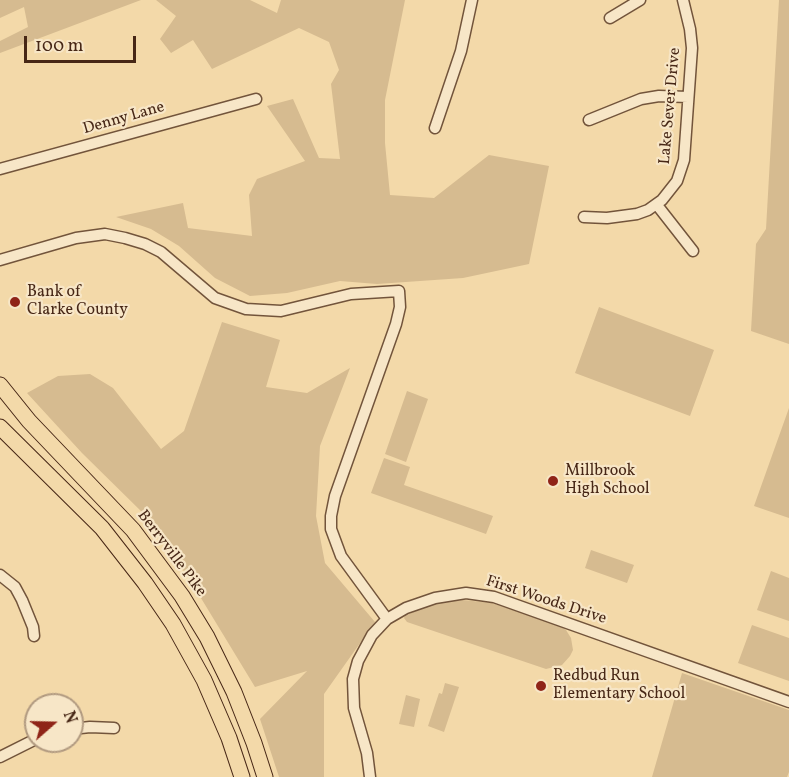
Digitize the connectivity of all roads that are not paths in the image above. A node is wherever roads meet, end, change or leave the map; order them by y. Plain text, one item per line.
1 (472, 0) edge
2 (640, 0) edge
3 (683, 0) edge
4 (610, 18) dead end
5 (688, 98) junction
6 (256, 99) dead end
7 (589, 120) dead end
8 (435, 128) dead end
9 (0, 169) edge
10 (657, 205) junction
11 (584, 217) dead end
12 (693, 251) dead end
13 (0, 260) edge
14 (0, 385) edge
15 (0, 428) edge
16 (0, 574) edge
17 (387, 619) junction
18 (34, 636) dead end
19 (789, 702) edge
20 (84, 728) edge
21 (114, 728) dead end
22 (24, 745) edge
23 (0, 757) edge
24 (242, 777) edge
25 (265, 777) edge
26 (370, 777) edge

1 - 8 street
2 - 4 street
3 - 5 street, Lake Sever Drive
5 - 7 street
5 - 10 street, Lake Sever Drive
6 - 9 street, Denny Lane
10 - 11 street, Lake Sever Drive
10 - 12 street
13 - 17 street
14 - 25 highway, Berryville Pike
15 - 24 highway
16 - 18 street
17 - 19 street, First Woods Drive
17 - 26 street, First Woods Drive
20 - 21 street
22 - 23 street

